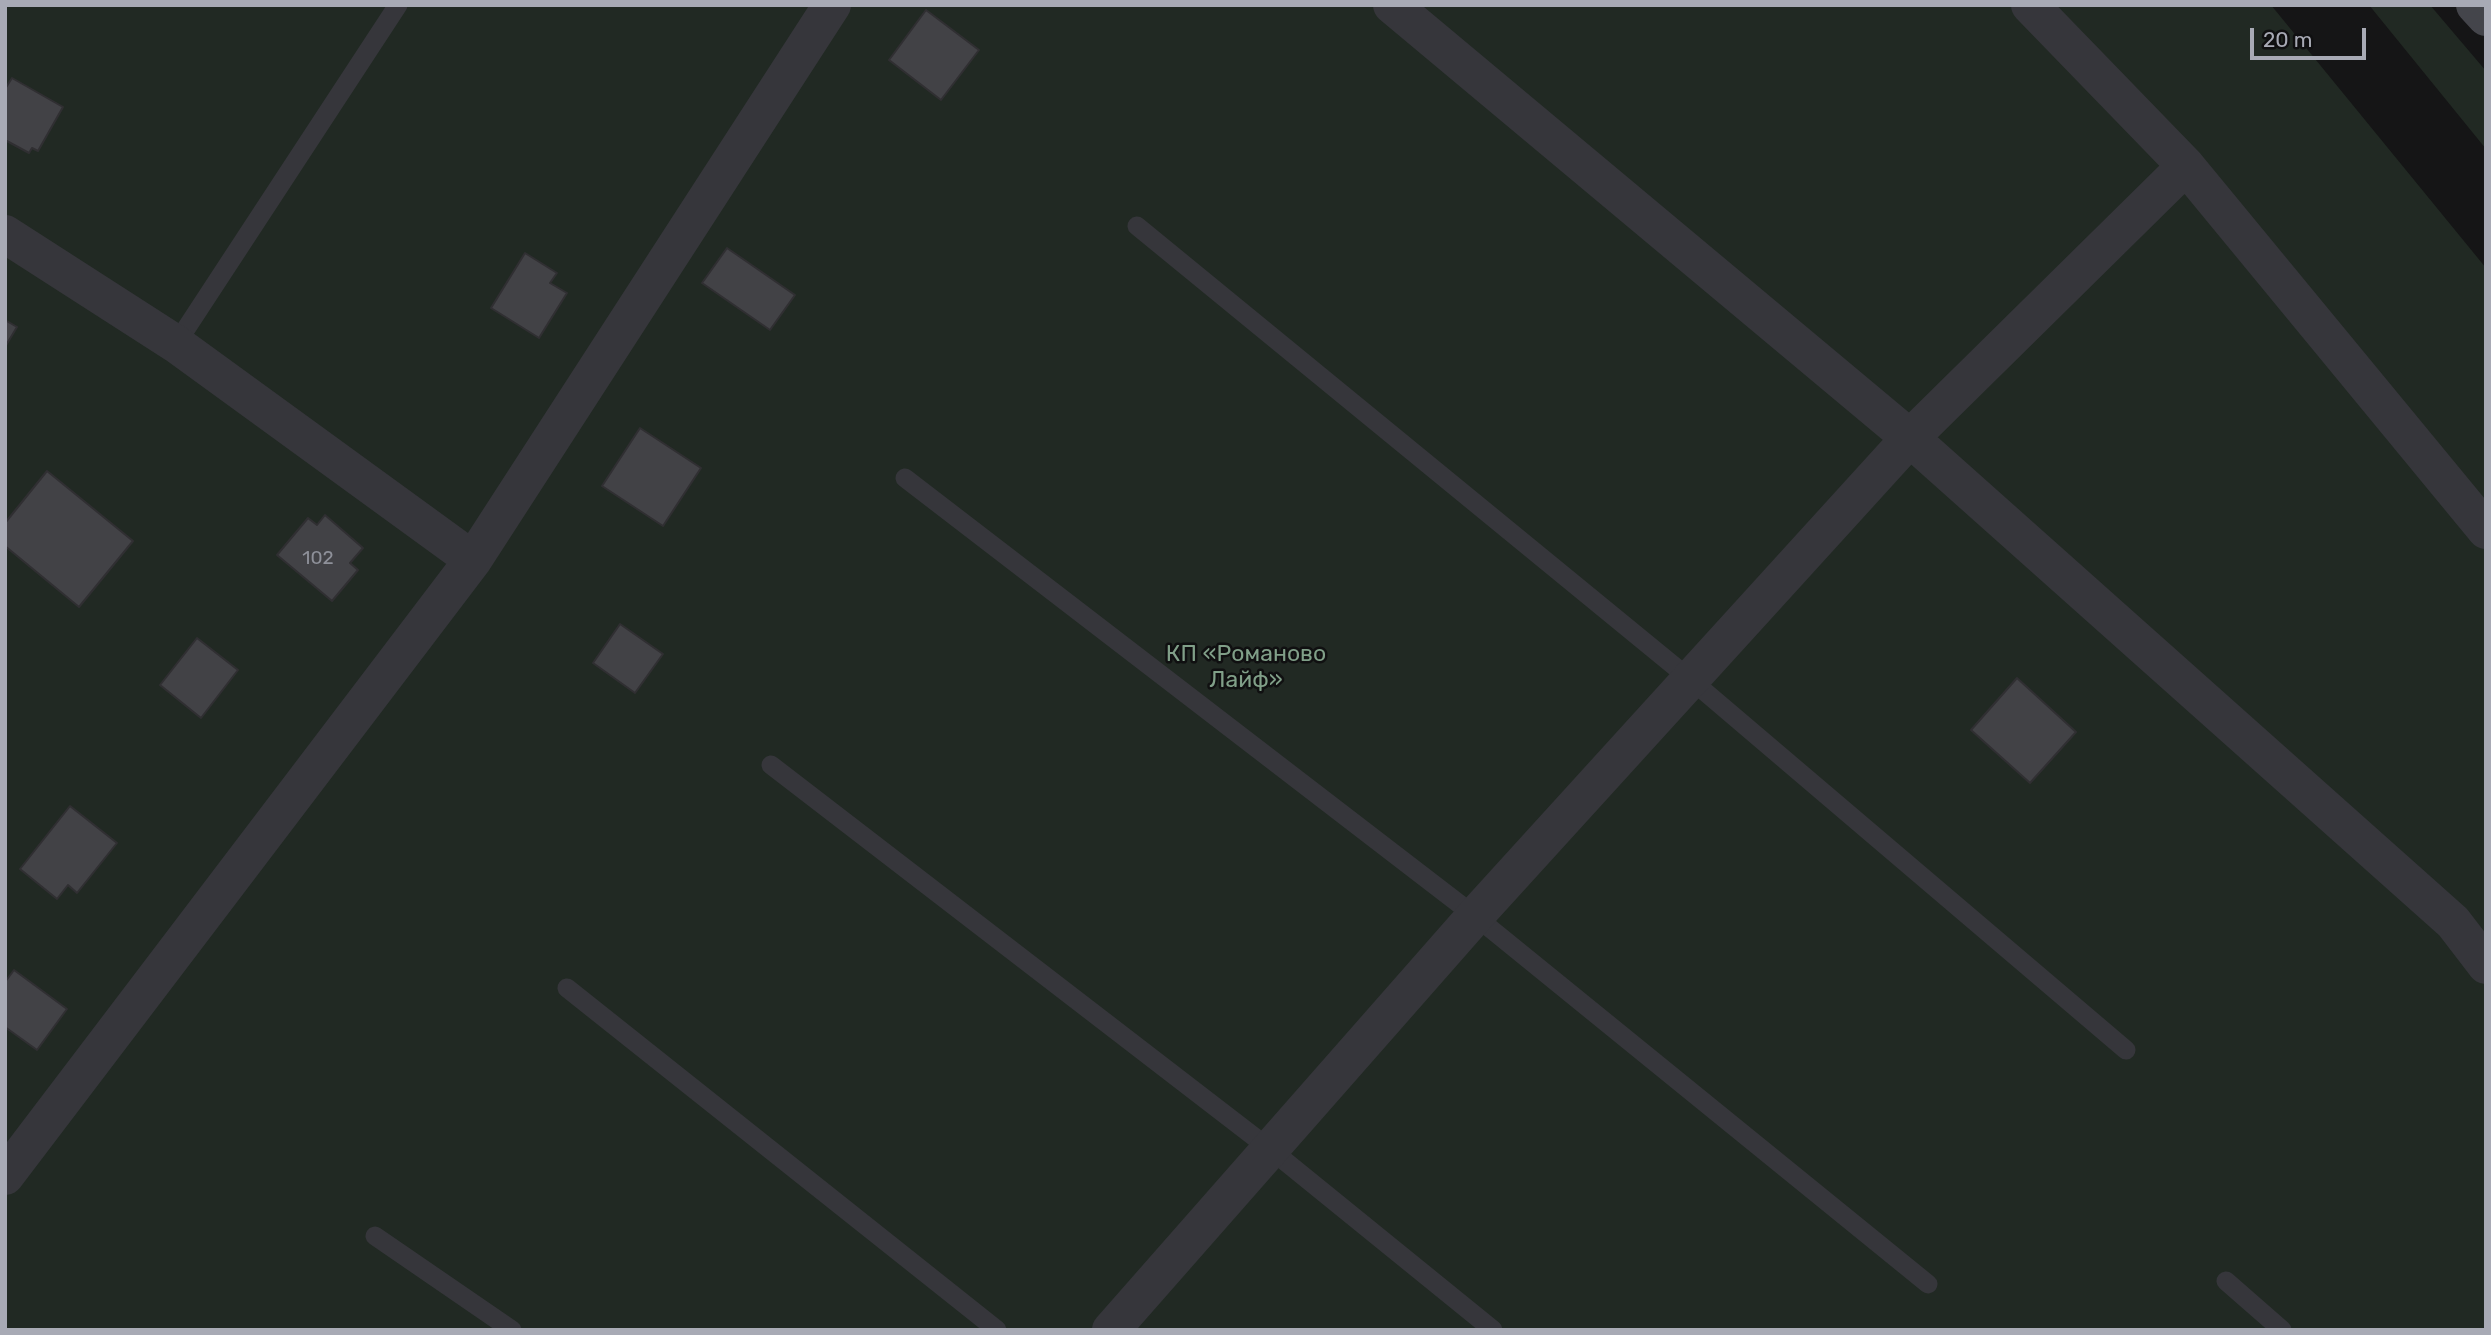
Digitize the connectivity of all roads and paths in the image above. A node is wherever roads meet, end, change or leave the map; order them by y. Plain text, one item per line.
1 (398, 5) edge
2 (832, 5) edge
3 (1392, 5) edge
4 (2030, 5) edge
5 (2476, 5) edge
6 (2486, 18) edge
7 (2186, 166) junction
8 (1137, 226) dead end
9 (5, 234) edge
10 (176, 344) junction
11 (1910, 438) junction
12 (905, 478) dead end
13 (2486, 530) edge
14 (473, 560) junction
15 (1690, 679) junction
16 (771, 765) dead end
17 (1475, 916) junction
18 (2486, 965) edge
19 (567, 988) dead end
20 (2126, 1049) dead end
21 (1270, 1149) junction
22 (5, 1176) edge
23 (375, 1237) dead end
24 (2226, 1281) dead end
25 (1928, 1284) dead end
26 (512, 1330) edge
27 (997, 1330) edge
28 (1111, 1330) edge
29 (1493, 1330) edge
30 (2282, 1330) edge

1 - 10 lane
2 - 14 street
3 - 11 street
4 - 7 street
5 - 6 street
7 - 11 street
7 - 13 street
8 - 15 lane
9 - 10 street
10 - 14 street
11 - 15 street
11 - 18 street
12 - 17 lane
14 - 22 street
15 - 17 street
15 - 20 lane
16 - 21 lane
17 - 21 street
17 - 25 lane
19 - 27 lane
21 - 28 street
21 - 29 lane
23 - 26 lane
24 - 30 lane

